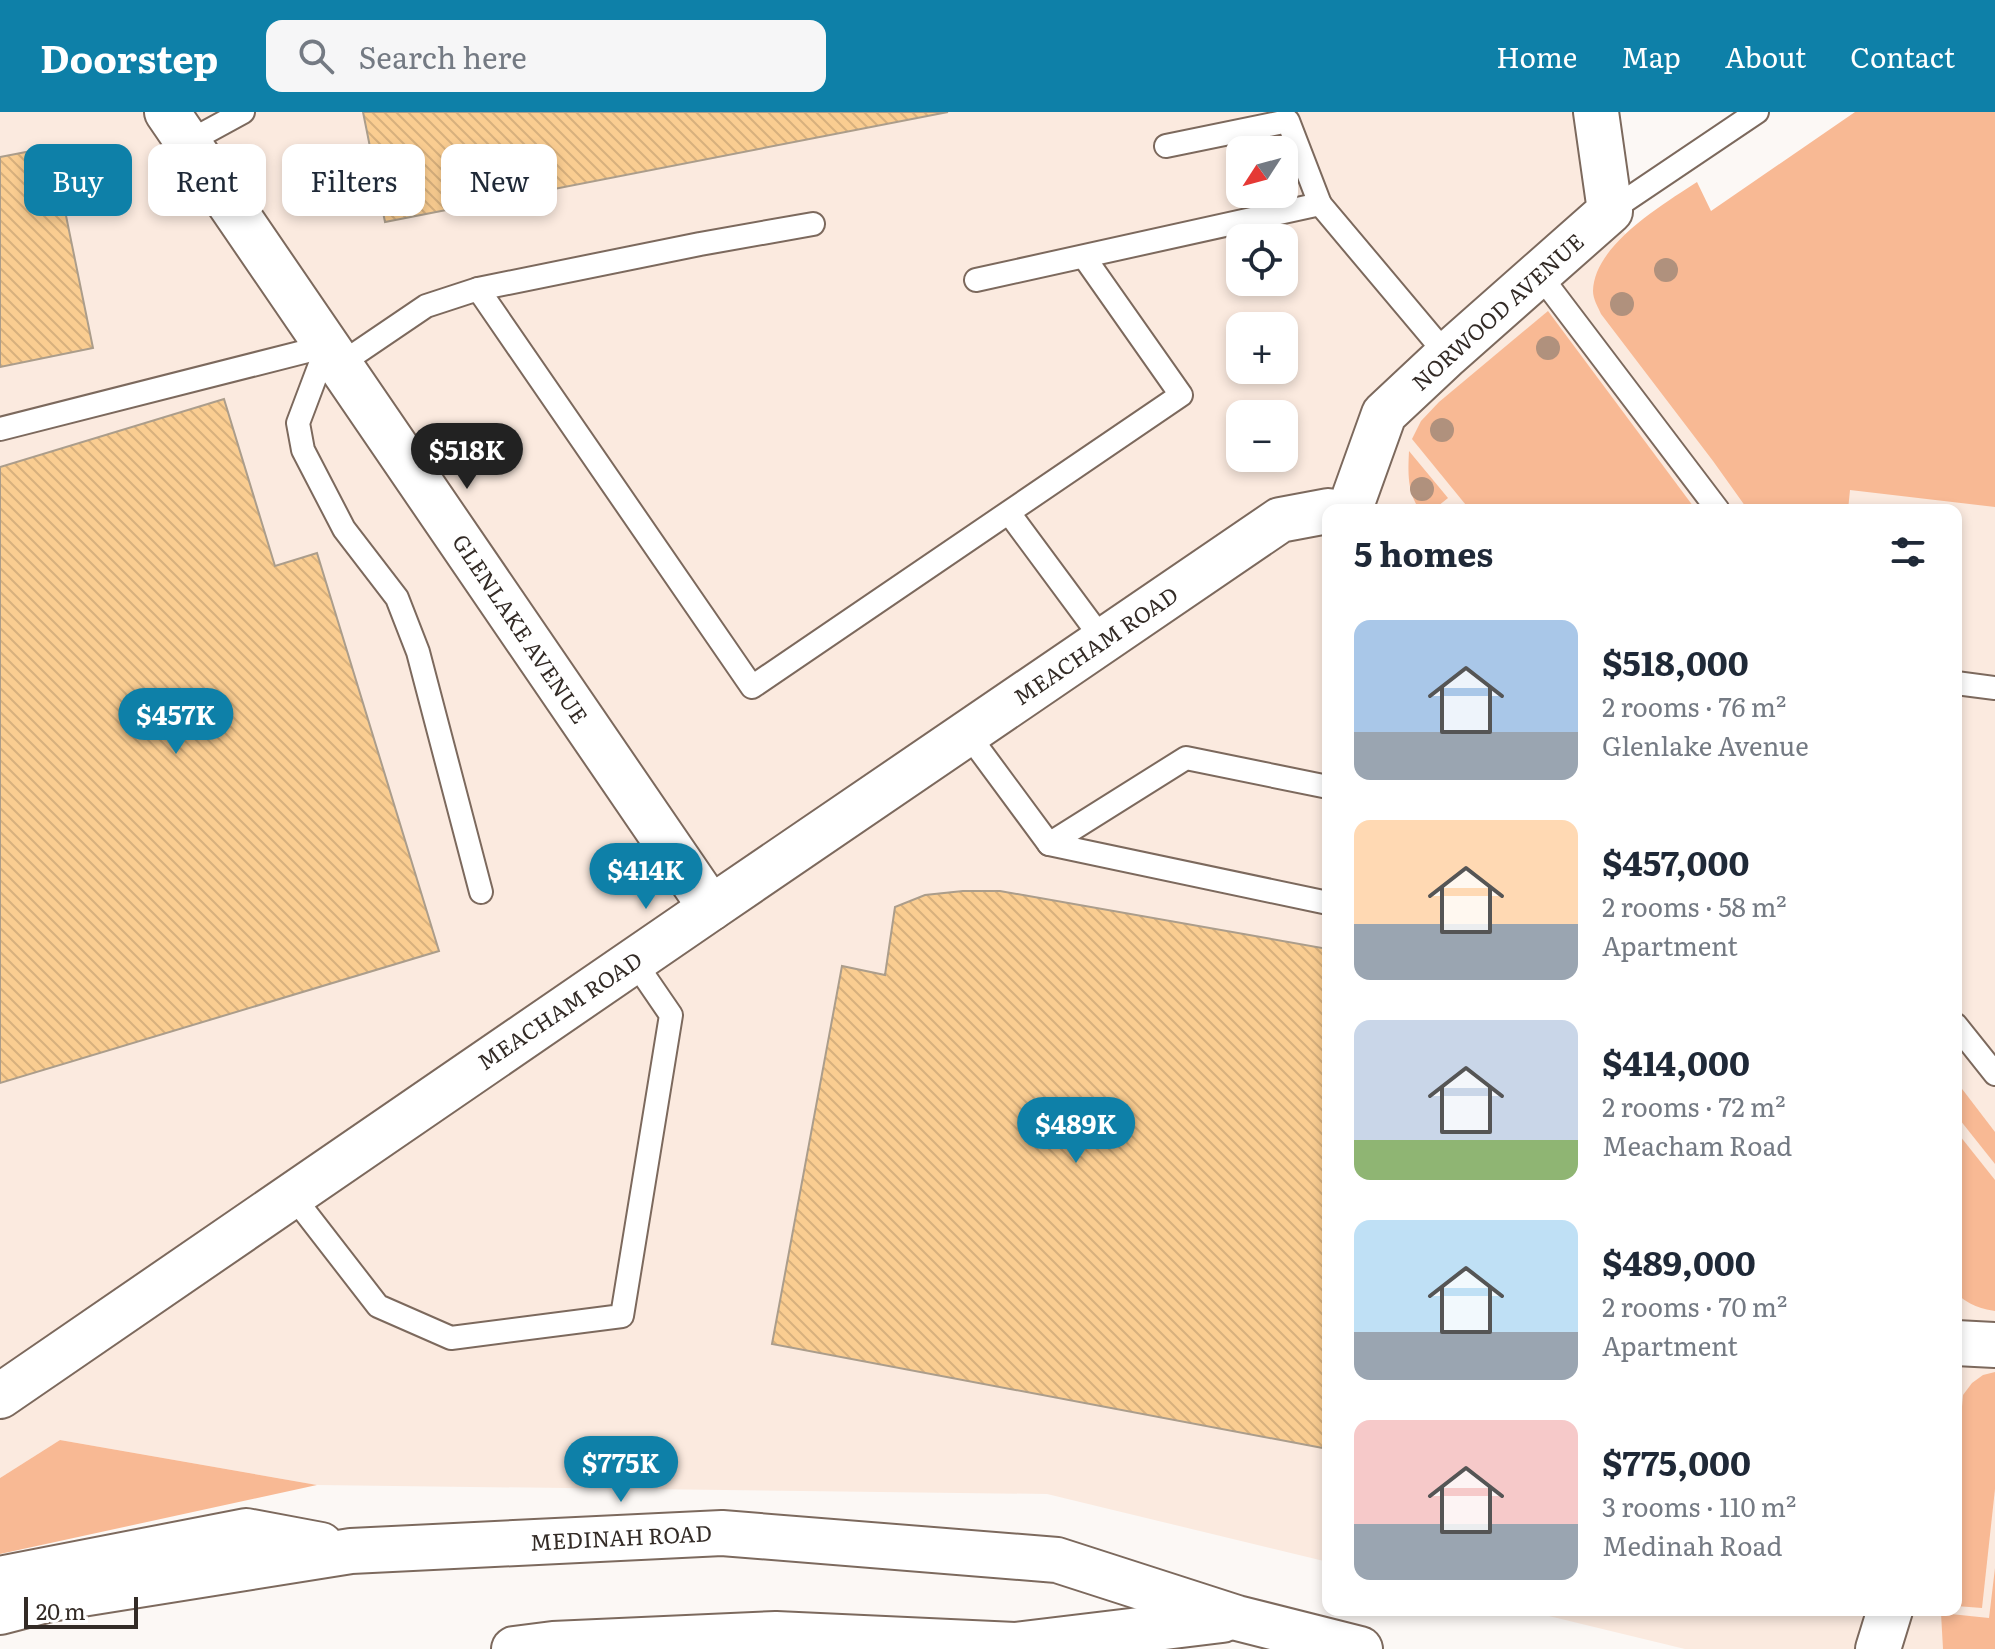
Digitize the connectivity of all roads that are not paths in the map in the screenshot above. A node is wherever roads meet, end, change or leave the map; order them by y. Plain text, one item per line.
1 (243, 112) edge
2 (1596, 112) edge
3 (1757, 112) edge
4 (177, 127) edge
5 (1166, 146) dead end
6 (1320, 204) junction
7 (1610, 211) junction
8 (813, 224) dead end
9 (1084, 257) junction
10 (1539, 274) junction
11 (976, 280) dead end
12 (478, 289) junction
13 (1447, 355) junction
14 (333, 356) junction
15 (0, 429) edge
16 (1343, 504) edge
17 (1713, 504) edge
18 (1322, 512) edge
19 (1009, 513) junction
20 (1103, 640) junction
21 (1962, 684) edge
22 (1995, 688) edge
23 (967, 733) junction
24 (1322, 786) edge
25 (1049, 844) junction
26 (481, 892) dead end
27 (1322, 902) edge
28 (711, 908) junction
29 (634, 961) junction
30 (1962, 1033) edge
31 (1995, 1074) edge
32 (292, 1195) junction
33 (1962, 1343) edge
34 (1995, 1345) edge
35 (1, 1393) edge
36 (351, 1551) junction
37 (0, 1579) edge
38 (0, 1612) edge
39 (1888, 1616) edge
40 (1237, 1618) junction
41 (514, 1649) edge
42 (1360, 1649) edge
43 (1878, 1649) edge

1 - 4 lane
2 - 7 street
3 - 7 lane
4 - 14 street, GLENLAKE AVENUE
5 - 6 lane
6 - 9 lane
6 - 13 lane
7 - 10 street, NORWOOD AVENUE
8 - 12 lane
9 - 11 lane
9 - 19 lane
10 - 13 street, NORWOOD AVENUE
10 - 17 lane
12 - 14 lane
12 - 19 lane
13 - 16 street, NORWOOD AVENUE
14 - 15 lane
14 - 26 lane
14 - 28 street, GLENLAKE AVENUE
18 - 20 street, MEACHAM ROAD
19 - 20 lane
20 - 23 street, MEACHAM ROAD
21 - 22 lane
23 - 25 lane
23 - 28 street, MEACHAM ROAD
24 - 25 lane
25 - 27 lane
28 - 29 street, MEACHAM ROAD
29 - 32 street, MEACHAM ROAD
29 - 32 lane
30 - 31 lane
32 - 35 street, MEACHAM ROAD
33 - 34 street
36 - 37 street
36 - 38 street, MEDINAH ROAD
36 - 40 street, MEDINAH ROAD
39 - 43 street
40 - 41 street, MEDINAH ROAD
40 - 42 street, MEDINAH ROAD

